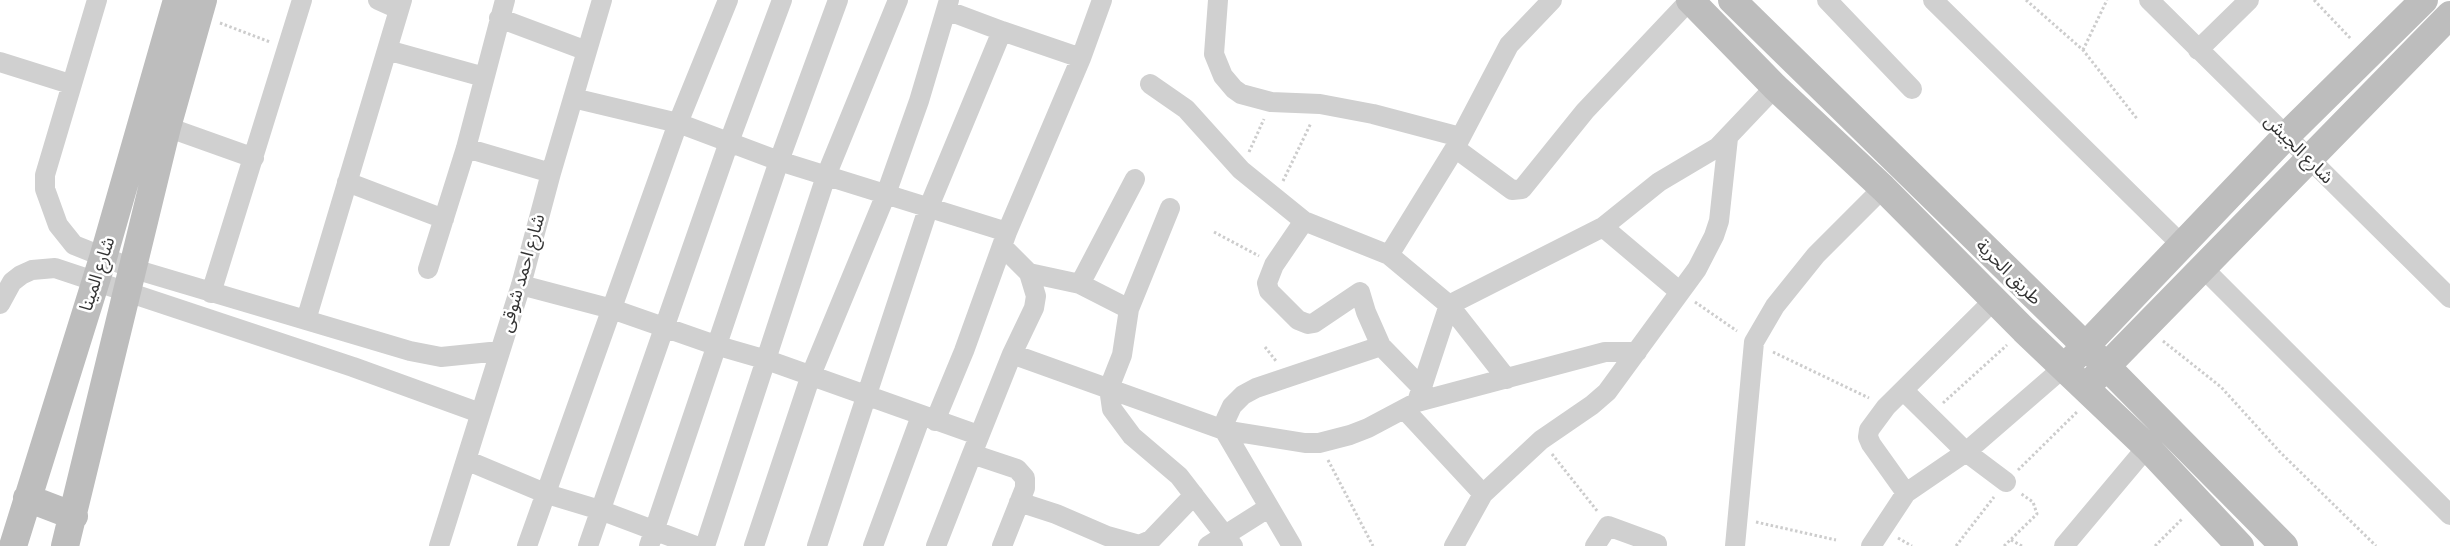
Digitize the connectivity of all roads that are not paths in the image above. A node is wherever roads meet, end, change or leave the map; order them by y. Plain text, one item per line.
1 (97, 0) edge
2 (302, 0) edge
3 (378, 0) edge
4 (602, 0) edge
5 (728, 0) edge
6 (782, 0) edge
7 (838, 0) edge
8 (898, 0) edge
9 (1102, 0) edge
10 (1218, 0) edge
11 (1552, 0) edge
12 (1690, 0) edge
13 (1732, 0) edge
14 (1827, 0) edge
15 (1933, 0) edge
16 (2148, 0) edge
17 (2249, 0) edge
18 (2424, 0) edge
19 (400, 4) edge
20 (193, 5) edge
21 (948, 5) edge
22 (502, 9) edge
23 (2449, 19) edge
24 (1002, 31) junction
25 (387, 50) junction
26 (2198, 50) junction
27 (587, 51) junction
28 (1081, 58) junction
29 (0, 62) edge
30 (484, 77) junction
31 (70, 84) junction
32 (1150, 84) dead end
33 (1775, 87) junction
34 (1912, 89) dead end
35 (573, 98) junction
36 (678, 123) junction
37 (167, 127) junction
38 (2286, 136) junction
39 (1728, 138) junction
40 (729, 142) junction
41 (1457, 142) junction
42 (466, 148) junction
43 (254, 158) junction
44 (2309, 160) junction
45 (779, 161) junction
46 (550, 173) junction
47 (826, 176) junction
48 (1135, 179) dead end
49 (347, 182) junction
50 (1883, 188) junction
51 (886, 194) junction
52 (1170, 208) dead end
53 (928, 210) junction
54 (444, 219) junction
55 (1304, 221) junction
56 (1603, 227) junction
57 (1004, 239) junction
58 (2182, 244) junction
59 (1388, 255) junction
60 (428, 268) dead end
61 (2202, 268) junction
62 (99, 270) junction
63 (1029, 273) junction
64 (131, 281) junction
65 (1080, 284) junction
66 (521, 285) junction
67 (211, 292) junction
68 (1680, 292) junction
69 (2450, 298) edge
70 (1994, 300) junction
71 (0, 304) edge
72 (1449, 305) junction
73 (612, 309) junction
74 (1129, 309) junction
75 (306, 320) junction
76 (664, 327) junction
77 (715, 345) junction
78 (1381, 346) junction
79 (2085, 347) junction
80 (500, 351) junction
81 (1637, 352) junction
82 (1012, 354) junction
83 (767, 360) junction
84 (2106, 366) junction
85 (2063, 368) junction
86 (811, 375) junction
87 (1507, 380) junction
88 (1109, 388) junction
89 (1904, 391) junction
90 (2088, 392) junction
91 (865, 396) junction
92 (1415, 400) junction
93 (480, 413) junction
94 (928, 418) junction
95 (1224, 430) junction
96 (975, 444) junction
97 (2147, 447) junction
98 (1966, 452) junction
99 (466, 460) junction
100 (2006, 482) road end
101 (1906, 493) junction
102 (546, 494) junction
103 (1483, 494) junction
104 (1194, 495) junction
105 (27, 498) junction
106 (1019, 502) junction
107 (1268, 508) junction
108 (600, 510) junction
109 (2450, 515) edge
110 (74, 516) junction
111 (651, 538) edge
112 (1229, 540) edge
113 (1160, 541) edge
114 (1657, 544) dead end
115 (12, 546) edge
116 (65, 546) edge
117 (440, 546) edge
118 (527, 546) edge
119 (588, 546) edge
120 (696, 546) edge
121 (705, 546) edge
122 (754, 546) edge
123 (817, 546) edge
124 (873, 546) edge
125 (936, 546) edge
126 (1002, 546) edge
127 (1208, 546) edge
128 (1292, 546) edge
129 (1454, 546) edge
130 (1595, 546) edge
131 (1735, 546) edge
132 (1872, 546) edge
133 (2064, 546) edge
134 (2240, 546) edge
135 (2284, 546) edge

1 - 31 street
2 - 43 street
3 - 19 street
4 - 27 street, شارع احمد شوقى
5 - 36 street
6 - 40 street
7 - 45 street
8 - 47 street
9 - 28 street
10 - 41 street
11 - 41 street
12 - 33 main road, طريق الحرية
12 - 41 street
13 - 79 main road, طريق الحرية
14 - 34 street
15 - 58 street
16 - 26 street, شارع الجيش
17 - 26 street
18 - 38 main road
19 - 25 street
20 - 37 main road, شارع المينا
20 - 62 main road, شارع المينا
21 - 24 street
21 - 51 street
22 - 27 street
22 - 30 street
23 - 44 main road
24 - 28 street
24 - 53 street
25 - 30 street
25 - 49 street
26 - 38 street, شارع الجيش
27 - 35 street, شارع احمد شوقى
28 - 57 street
29 - 31 street
30 - 42 street
31 - 62 street
32 - 55 street
33 - 39 street
33 - 50 main road, طريق الحرية
35 - 36 street
35 - 46 street, شارع احمد شوقى
36 - 40 street
36 - 73 street
37 - 43 street
37 - 64 main road, شارع المينا
38 - 44 street, شارع الجيش
38 - 58 main road
39 - 56 street
39 - 68 street
40 - 45 street
40 - 76 street
41 - 59 street
42 - 46 street
42 - 54 street
43 - 67 street
44 - 61 main road
44 - 69 street, شارع الجيش
45 - 47 street
45 - 77 street
46 - 66 street, شارع احمد شوقى
47 - 51 street
47 - 83 street
48 - 65 street
49 - 54 street
49 - 75 street
50 - 70 main road, طريق الحرية
50 - 131 street
51 - 53 street
51 - 86 street
52 - 74 street
53 - 57 street
53 - 91 street
54 - 60 street
55 - 59 street
55 - 78 street
56 - 68 street
56 - 72 street
57 - 63 street
57 - 94 street
58 - 79 main road
59 - 72 street
61 - 84 main road
61 - 109 street
62 - 64 street
62 - 71 street
62 - 105 main road, شارع المينا
63 - 65 street
63 - 82 street
64 - 67 street
64 - 93 street
64 - 110 main road, شارع المينا
65 - 74 street
66 - 73 street
66 - 80 street, شارع احمد شوقى
67 - 75 street
68 - 81 street
70 - 85 main road, طريق الحرية
70 - 89 street
72 - 87 street
72 - 92 street
73 - 76 street
73 - 102 street
74 - 88 street
75 - 80 street
76 - 77 street
76 - 108 street
77 - 83 street
77 - 111 street
78 - 92 street
78 - 95 street
79 - 84 main road, طريق الحرية
79 - 85 main road
80 - 93 street, شارع احمد شوقى
81 - 87 street
81 - 103 street
82 - 88 street
82 - 96 street
83 - 86 street
83 - 121 street
84 - 90 main road
84 - 135 main road, طريق الحرية
85 - 90 main road, طريق الحرية
85 - 98 street
86 - 91 street
86 - 122 street
87 - 92 street
88 - 95 street
88 - 104 street
89 - 98 street
89 - 101 street
90 - 97 main road, طريق الحرية
91 - 94 street
91 - 123 street
92 - 95 street
92 - 103 street
93 - 99 street, شارع احمد شوقى
94 - 96 street
94 - 124 street
95 - 107 street
96 - 106 street
96 - 125 street
97 - 133 street
97 - 134 main road, طريق الحرية
98 - 100 street
98 - 101 street
99 - 102 street
99 - 117 street, شارع احمد شوقى
101 - 132 street
102 - 108 street
102 - 118 street
103 - 129 street
104 - 112 street
104 - 113 street
105 - 110 main road
105 - 115 main road, شارع المينا
106 - 113 street
106 - 126 street
107 - 112 street
107 - 128 street
108 - 111 street
108 - 119 street
110 - 116 main road, شارع المينا
111 - 120 street
112 - 127 street
114 - 130 street

